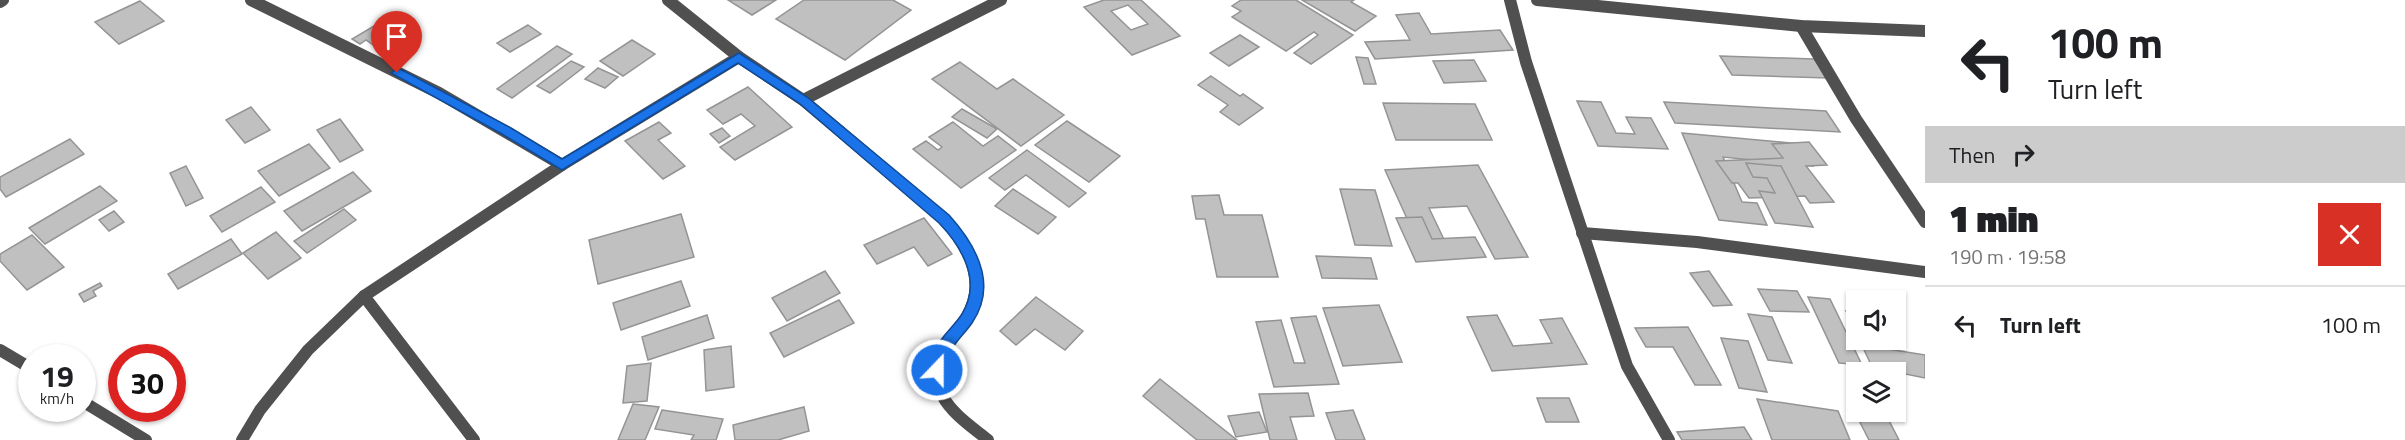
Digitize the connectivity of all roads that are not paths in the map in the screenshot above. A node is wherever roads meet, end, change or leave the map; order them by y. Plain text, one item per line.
1 (251, 0) edge
2 (668, 0) edge
3 (1001, 0) edge
4 (1510, 0) edge
5 (1537, 0) edge
6 (1801, 26) junction
7 (1925, 31) edge
8 (739, 57) junction
9 (803, 100) junction
10 (562, 165) junction
11 (1925, 222) edge
12 (1582, 233) junction
13 (1925, 272) edge
14 (364, 296) junction
15 (0, 350) edge
16 (18, 361) edge
17 (96, 410) edge
18 (146, 440) edge
19 (242, 440) edge
20 (474, 440) edge
21 (988, 440) edge
22 (1669, 440) edge

1 - 10 street
2 - 8 street
3 - 9 street
4 - 12 street
5 - 6 street
6 - 7 street
6 - 11 street
8 - 9 street
8 - 10 street
9 - 21 street
10 - 14 street
12 - 13 street
12 - 22 street
14 - 19 street
14 - 20 street
15 - 16 street
17 - 18 street

